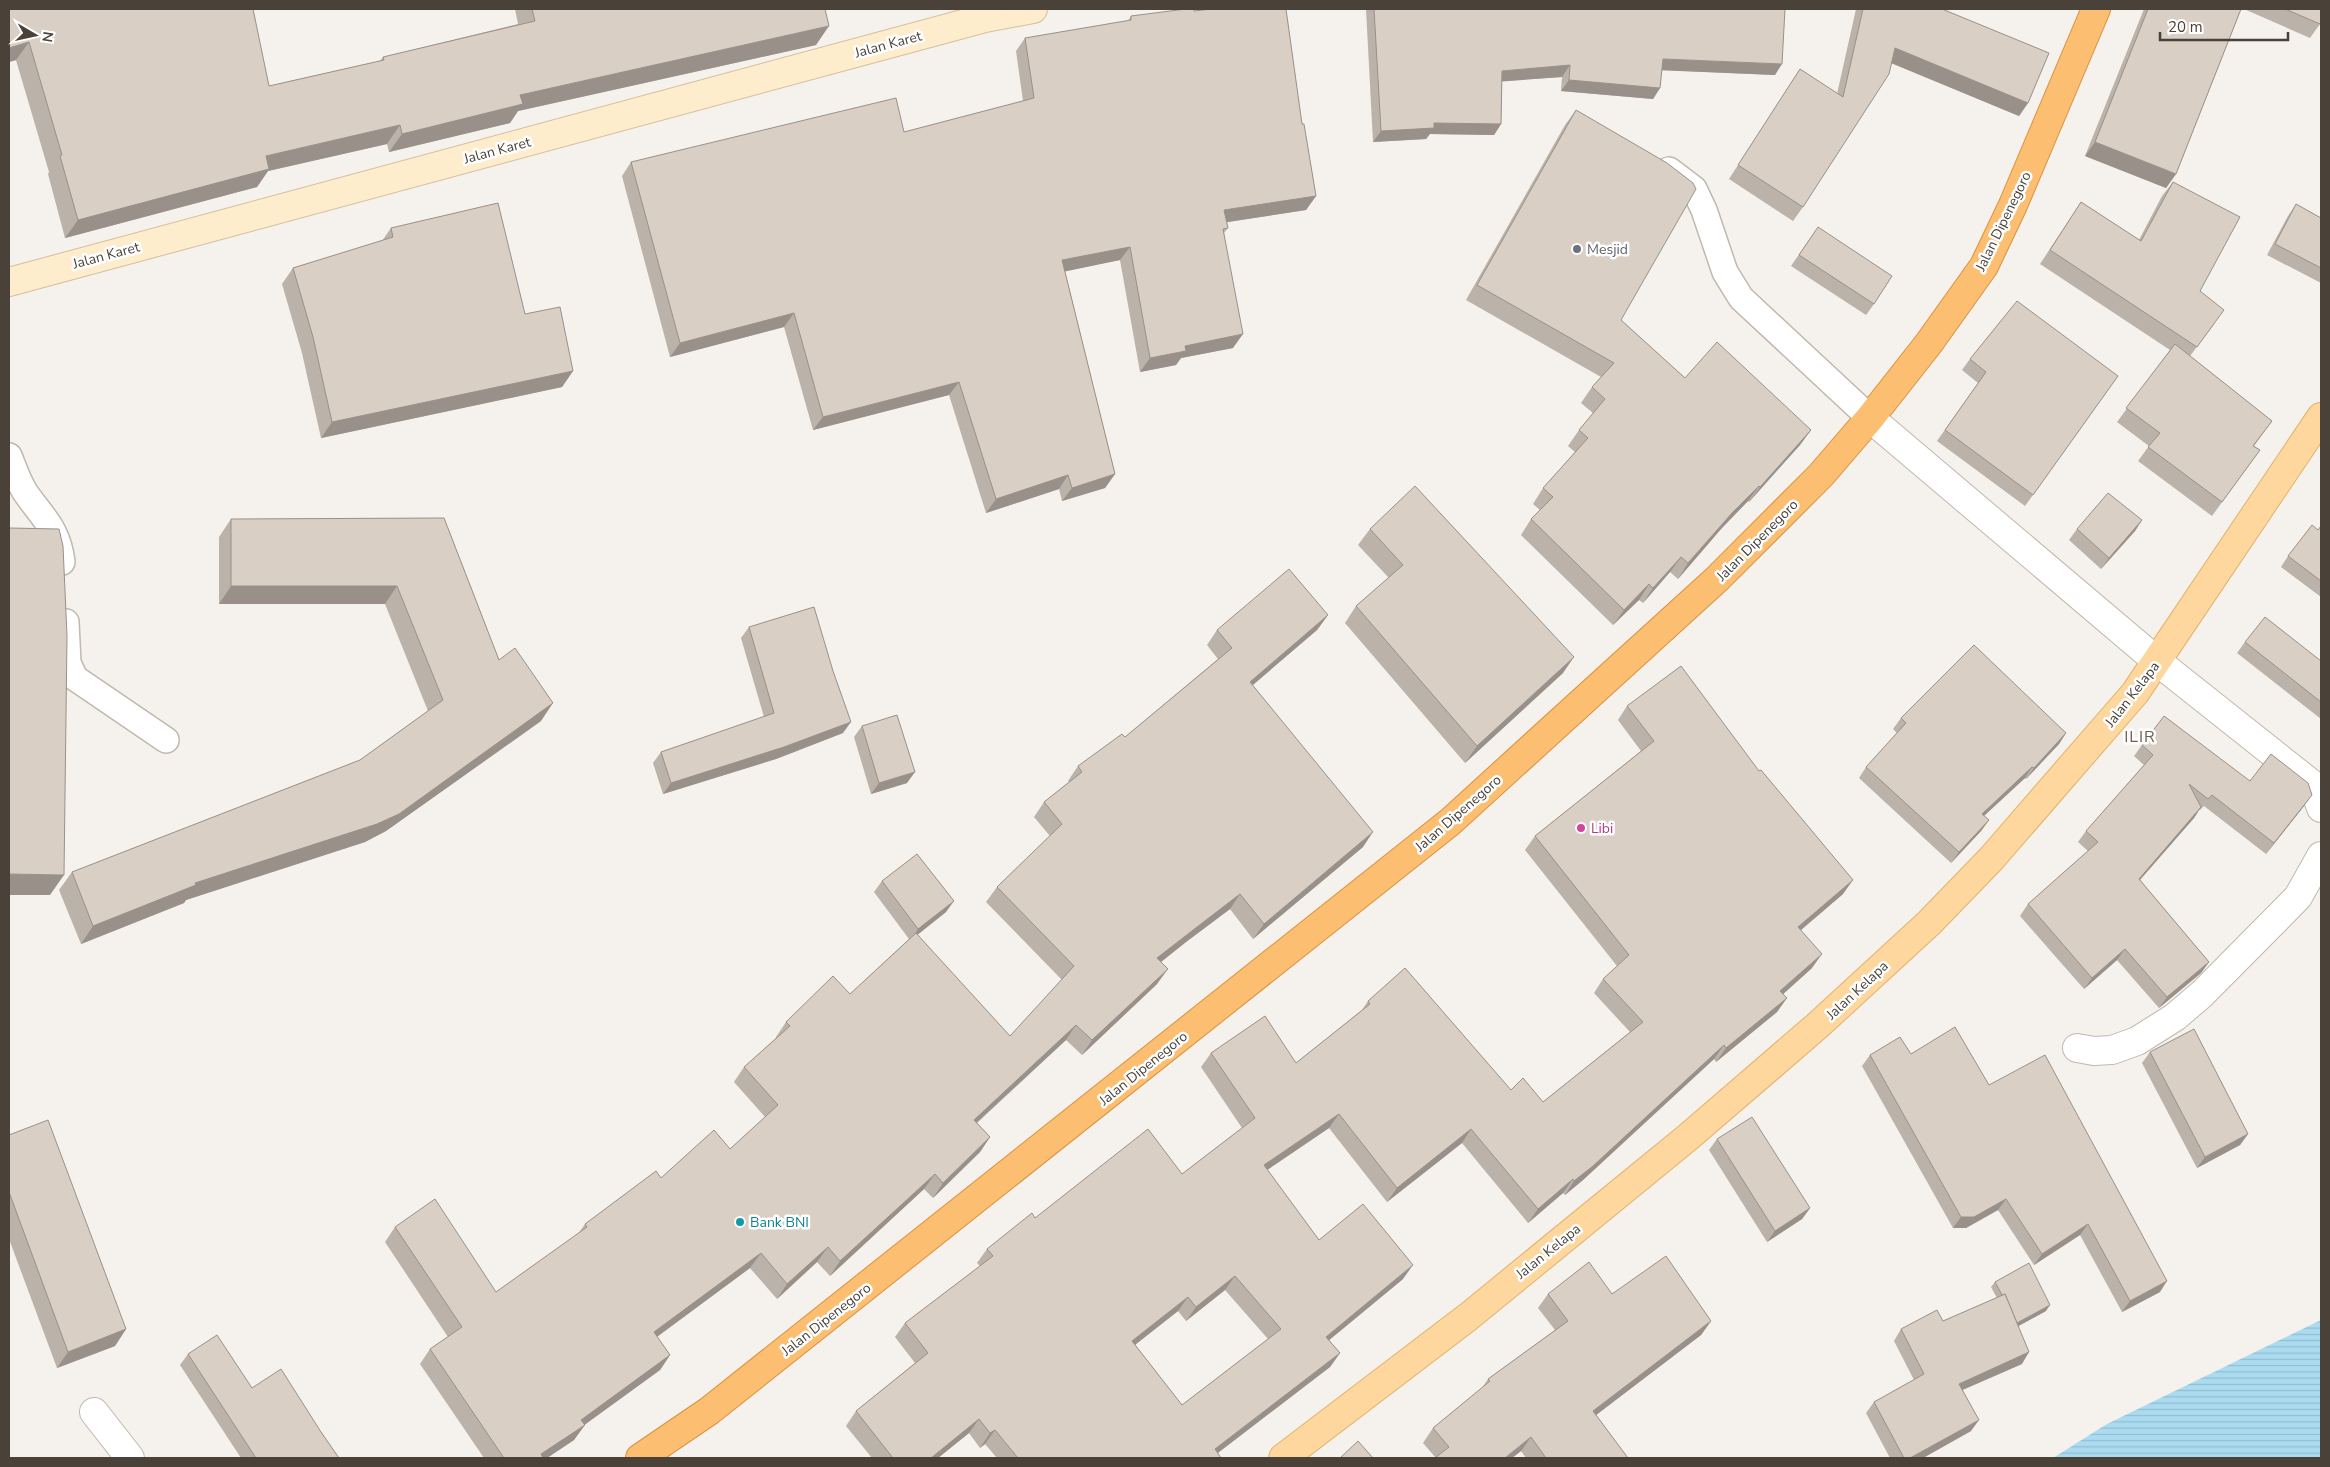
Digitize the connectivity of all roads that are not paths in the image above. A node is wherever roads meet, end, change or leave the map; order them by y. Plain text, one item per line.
1 (1033, 9) edge
2 (2096, 9) edge
3 (976, 13) edge
4 (1648, 157) edge
5 (9, 282) edge
6 (2321, 417) edge
7 (1870, 418) junction
8 (9, 456) edge
9 (2158, 662) junction
10 (166, 740) dead end
11 (2321, 808) edge
12 (2321, 856) edge
13 (2077, 1048) dead end
14 (94, 1412) dead end
15 (130, 1458) edge
16 (640, 1458) edge
17 (1284, 1458) edge

1 - 3 street, Jalan Karet
2 - 7 highway, Jalan Dipenegoro
3 - 5 street, Jalan Karet
4 - 7 lane
6 - 9 main road, Jalan Kelapa
7 - 9 street
7 - 16 highway, Jalan Dipenegoro
8 - 10 lane
9 - 11 street
9 - 17 main road, Jalan Kelapa
12 - 13 street
14 - 15 street

